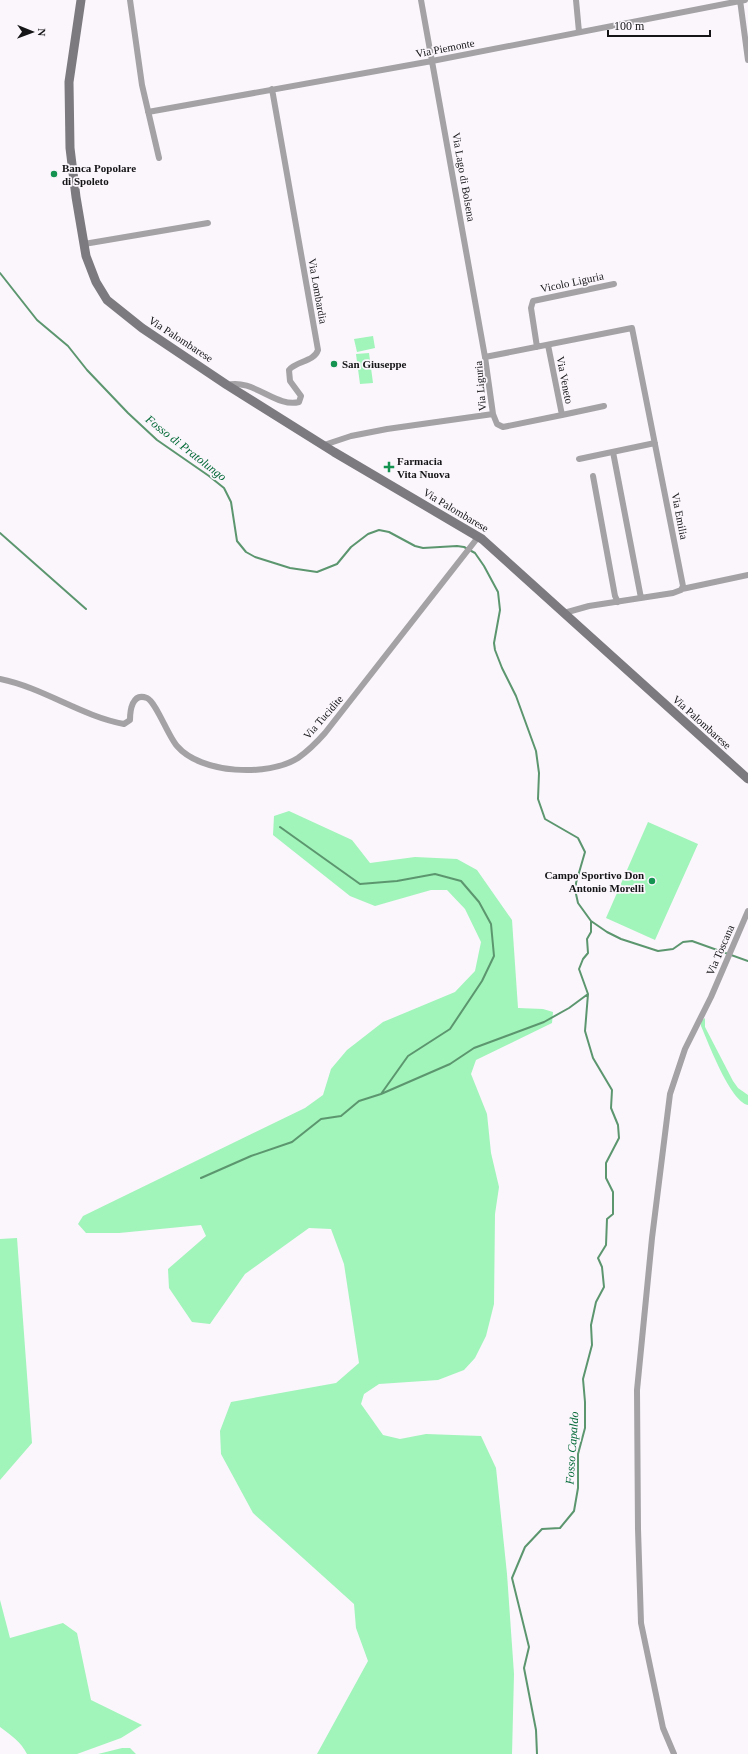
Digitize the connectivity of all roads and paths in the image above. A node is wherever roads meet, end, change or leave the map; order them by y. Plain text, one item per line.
1 (81, 0) edge
2 (130, 0) edge
3 (421, 0) edge
4 (576, 0) edge
5 (742, 0) edge
6 (579, 32) junction
7 (748, 60) edge
8 (432, 61) junction
9 (272, 89) junction
10 (148, 112) junction
11 (159, 158) dead end
12 (208, 223) dead end
13 (84, 244) junction
14 (614, 284) dead end
15 (632, 328) joint
16 (548, 344) junction
17 (537, 347) junction
18 (485, 357) junction
19 (227, 385) junction
20 (604, 406) dead end
21 (493, 414) junction
22 (562, 415) junction
23 (655, 443) junction
24 (324, 445) junction
25 (613, 452) junction
26 (579, 459) dead end
27 (593, 476) dead end
28 (476, 540) junction
29 (748, 575) edge
30 (682, 588) junction
31 (640, 598) junction
32 (618, 602) junction
33 (564, 613) junction
34 (0, 680) edge
35 (748, 779) edge
36 (748, 911) edge
37 (674, 1754) edge

1 - 13 main road, Via Palombarese
2 - 10 street
3 - 8 street, Via Lago di Bolsena
4 - 6 street
5 - 6 street, Via Piemonte
5 - 7 street
6 - 8 street, Via Piemonte
8 - 9 street, Via Piemonte
8 - 18 street, Via Lago di Bolsena
9 - 10 street, Via Piemonte
9 - 19 street, Via Lombardia
10 - 11 street
12 - 13 street
13 - 19 main road, Via Palombarese
14 - 17 street, Vicolo Liguria
15 - 16 street, Via Liguria
15 - 23 street, Via Emilia
16 - 17 street, Via Liguria
16 - 22 street, Via Veneto
17 - 18 street, Via Liguria
18 - 21 street, Via Liguria
19 - 24 main road, Via Palombarese
20 - 22 street
21 - 22 street, Via Veneto
21 - 24 street, Via Liguria
23 - 25 street
23 - 30 street, Via Emilia
24 - 28 main road, Via Palombarese
25 - 26 street
25 - 31 street
27 - 32 street
28 - 33 main road, Via Palombarese
28 - 34 street, Via Tucidite
29 - 30 street
30 - 31 street
31 - 32 street
32 - 33 street
33 - 35 main road, Via Palombarese
36 - 37 street, Via Toscana

